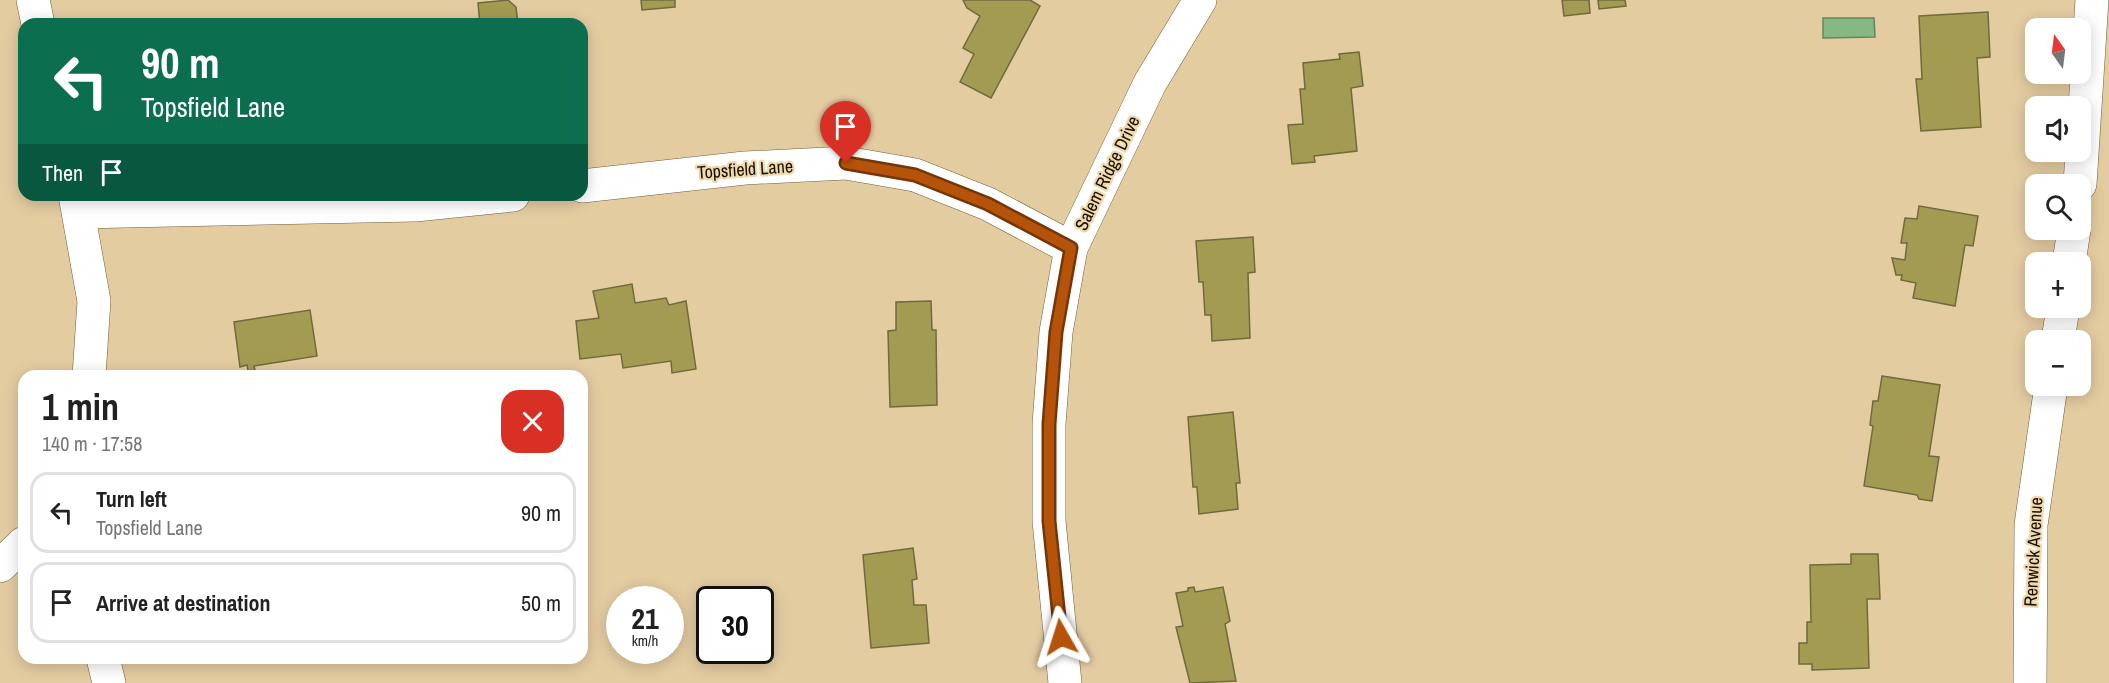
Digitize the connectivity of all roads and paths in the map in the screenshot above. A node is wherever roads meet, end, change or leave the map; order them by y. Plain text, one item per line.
1 (33, 0) edge
2 (1200, 0) edge
3 (2092, 0) edge
4 (37, 18) edge
5 (2081, 174) edge
6 (588, 185) edge
7 (454, 201) edge
8 (77, 204) edge
9 (1071, 248) junction
10 (89, 370) edge
11 (2050, 396) edge
12 (18, 549) edge
13 (0, 566) edge
14 (104, 664) edge
15 (109, 683) edge
16 (1065, 683) edge
17 (2030, 683) edge

1 - 4 street
2 - 9 street, Salem Ridge Drive
3 - 5 street
6 - 9 street, Topsfield Lane
7 - 8 street
8 - 10 street
9 - 16 street, Salem Ridge Drive
11 - 17 street, Renwick Avenue
12 - 13 street
14 - 15 street

